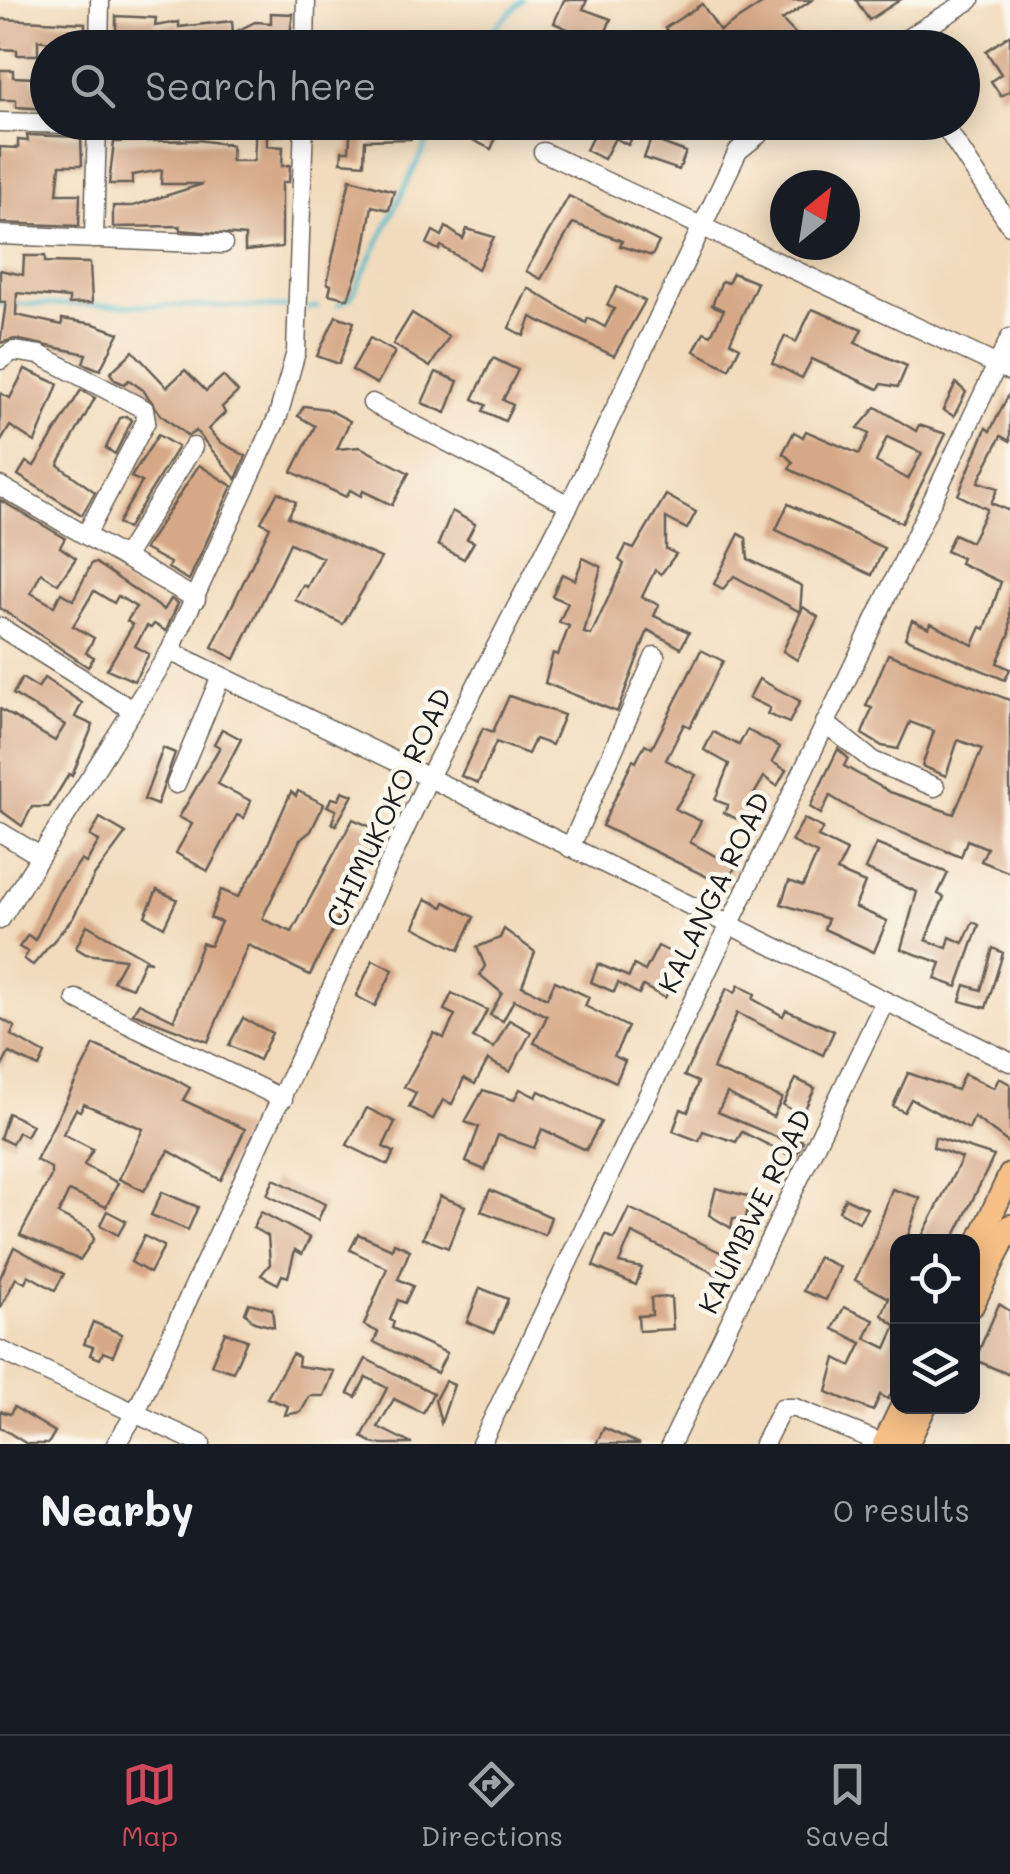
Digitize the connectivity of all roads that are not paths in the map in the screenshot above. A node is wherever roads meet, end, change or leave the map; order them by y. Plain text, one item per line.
1 (100, 0) edge
2 (306, 0) edge
3 (970, 0) edge
4 (99, 30) edge
5 (305, 30) edge
6 (921, 30) edge
7 (0, 122) edge
8 (30, 123) edge
9 (97, 140) edge
10 (303, 140) edge
11 (752, 140) edge
12 (954, 140) edge
13 (542, 152) dead end
14 (1010, 225) edge
15 (700, 228) junction
16 (0, 236) edge
17 (94, 239) junction
18 (223, 244) dead end
19 (1010, 338) edge
20 (0, 360) edge
21 (1004, 368) edge
22 (372, 403) dead end
23 (193, 447) dead end
24 (0, 486) edge
25 (569, 505) junction
26 (87, 533) junction
27 (126, 556) junction
28 (196, 599) junction
29 (0, 627) edge
30 (170, 651) junction
31 (654, 656) dead end
32 (221, 676) junction
33 (132, 710) junction
34 (825, 723) junction
35 (428, 779) junction
36 (176, 784) dead end
37 (936, 787) dead end
38 (0, 832) edge
39 (570, 848) junction
40 (40, 856) junction
41 (0, 920) edge
42 (728, 923) junction
43 (76, 999) dead end
44 (886, 1001) junction
45 (1010, 1062) edge
46 (282, 1099) junction
47 (1010, 1175) edge
48 (1010, 1226) edge
49 (980, 1239) edge
50 (980, 1289) edge
51 (0, 1350) edge
52 (135, 1414) junction
53 (898, 1414) edge
54 (921, 1414) edge
55 (116, 1444) edge
56 (201, 1444) edge
57 (481, 1444) edge
58 (671, 1444) edge
59 (764, 1444) edge
60 (884, 1444) edge
61 (907, 1444) edge

1 - 4 street
2 - 5 street
3 - 6 street
7 - 8 street
9 - 17 street
10 - 28 street
11 - 15 street, CHIMUKOKO ROAD
12 - 14 street
13 - 15 street
15 - 21 street
15 - 25 street, CHIMUKOKO ROAD
16 - 17 street
17 - 18 street
19 - 21 street, KALANGA ROAD
20 - 26 street
21 - 34 street, KALANGA ROAD
22 - 25 street
23 - 27 street
24 - 26 street
25 - 35 street, CHIMUKOKO ROAD
26 - 27 street
27 - 28 street
28 - 30 street
29 - 33 street
30 - 32 street
30 - 33 street
31 - 39 street
32 - 35 street
32 - 36 street
33 - 40 street
34 - 37 street
34 - 42 street, KALANGA ROAD
35 - 39 street
35 - 46 street, CHIMUKOKO ROAD
38 - 40 street
39 - 42 street
40 - 41 street
42 - 44 street
42 - 57 street, KALANGA ROAD
43 - 46 street
44 - 45 street
44 - 58 street, KAUMBWE ROAD
46 - 52 street, CHIMUKOKO ROAD
47 - 49 main road
48 - 50 main road
51 - 52 street
52 - 55 street, CHIMUKOKO ROAD
52 - 56 street
53 - 60 main road
54 - 61 main road
59 - 60 street

